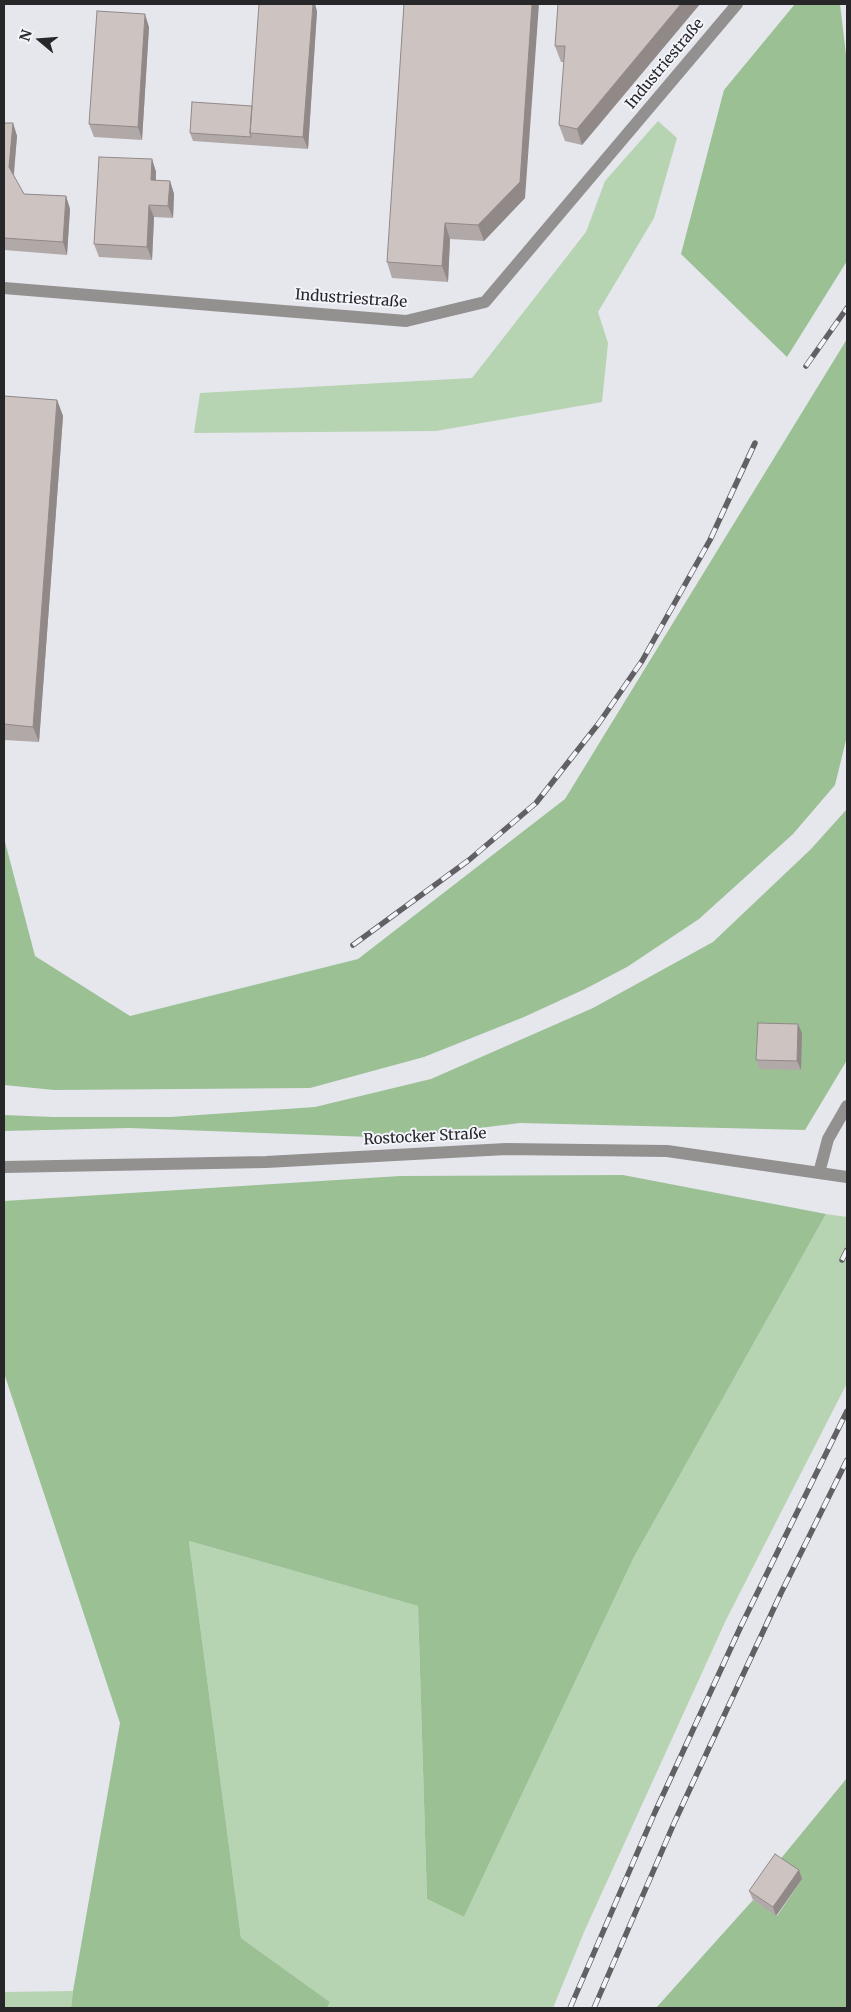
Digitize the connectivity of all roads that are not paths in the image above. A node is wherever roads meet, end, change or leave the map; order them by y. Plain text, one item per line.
1 (737, 4) edge
2 (4, 288) edge
3 (847, 1106) edge
4 (4, 1166) edge
5 (819, 1173) junction
6 (847, 1177) edge

1 - 2 street, Industriestraße
3 - 5 street
4 - 5 street, Rostocker Straße
5 - 6 street, Rostocker Straße

